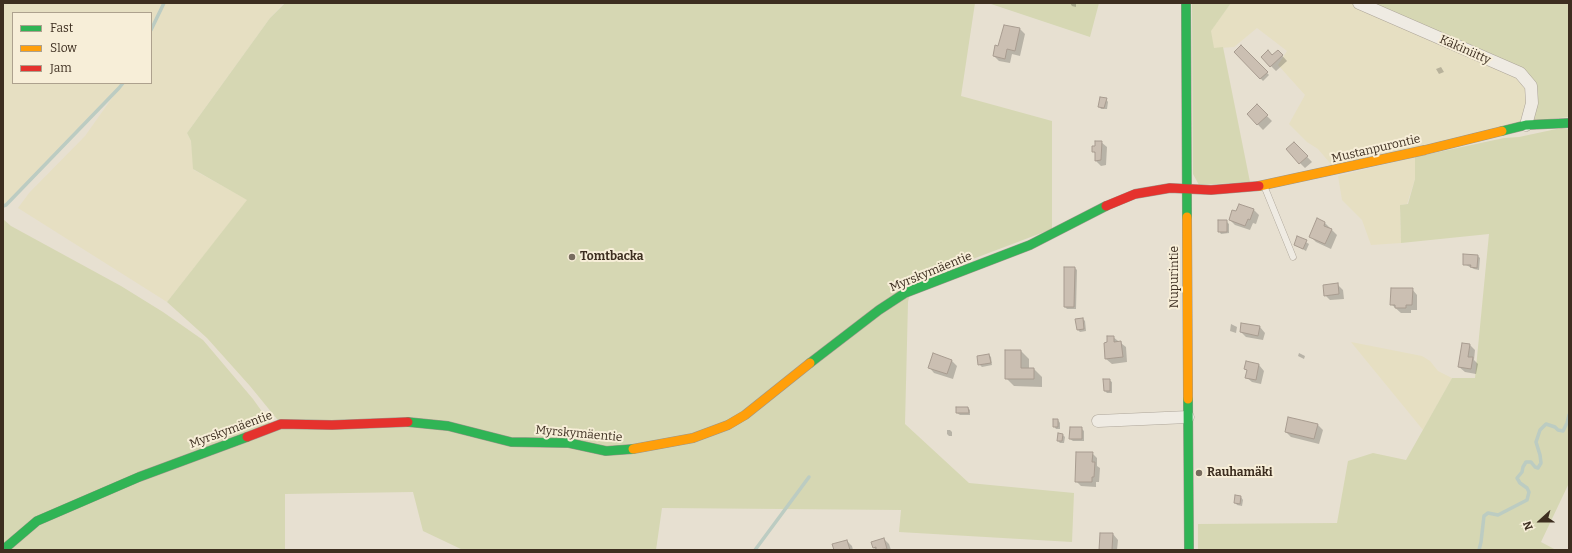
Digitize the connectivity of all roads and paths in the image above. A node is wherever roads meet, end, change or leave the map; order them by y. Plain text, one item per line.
1 (1186, 3) edge
2 (1359, 3) edge
3 (1569, 123) edge
4 (1526, 125) junction
5 (1264, 186) junction
6 (1187, 188) junction
7 (1293, 257) dead end
8 (1188, 417) junction
9 (1098, 421) dead end
10 (3, 550) edge
11 (1189, 550) edge

1 - 6 street, Nupurintie
2 - 4 street, Käkiniitty
3 - 4 street, Mustanpurontie
4 - 5 street, Mustanpurontie
5 - 6 street, Mustanpurontie
5 - 7 lane
6 - 8 street, Nupurintie
6 - 10 street, Myrskymäentie
8 - 9 street
8 - 11 street, Nupurintie

